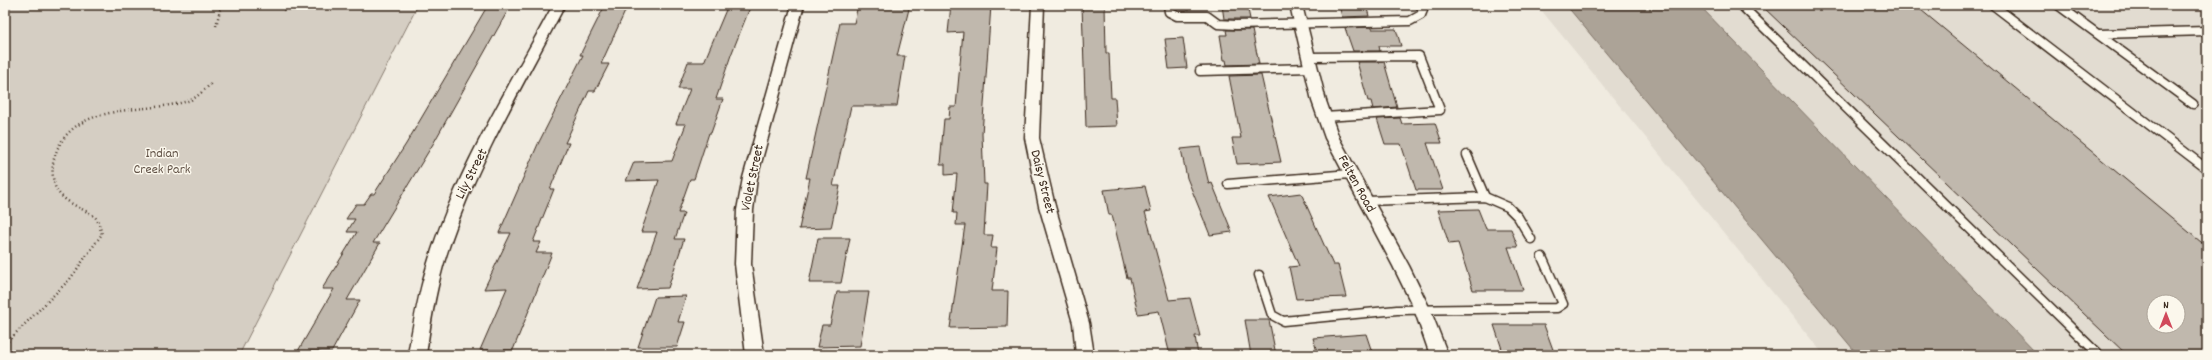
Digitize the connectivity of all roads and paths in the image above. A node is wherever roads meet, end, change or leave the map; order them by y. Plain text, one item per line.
1 (225, 5) edge
2 (295, 5) edge
3 (559, 5) edge
4 (798, 5) edge
5 (1038, 5) edge
6 (1168, 5) edge
7 (1296, 5) edge
8 (1420, 5) edge
9 (1741, 5) edge
10 (1993, 5) edge
11 (2058, 5) edge
12 (282, 10) dead end
13 (1300, 24) junction
14 (216, 26) dead end
15 (2207, 31) edge
16 (2099, 34) junction
17 (1309, 63) junction
18 (1200, 70) dead end
19 (212, 83) dead end
20 (2193, 104) dead end
21 (1324, 117) junction
22 (1467, 155) dead end
23 (2207, 169) edge
24 (1350, 174) junction
25 (1228, 184) dead end
26 (1485, 197) junction
27 (1366, 201) junction
28 (1531, 239) dead end
29 (1542, 257) dead end
30 (1259, 275) dead end
31 (1422, 310) junction
32 (5, 344) edge
33 (417, 355) edge
34 (755, 355) edge
35 (1085, 355) edge
36 (1439, 355) edge
37 (2099, 355) edge

1 - 14 path
2 - 12 path
3 - 33 street, Lily Street
4 - 34 street, Violet Street
5 - 35 street, Daisy Street
6 - 13 lane
7 - 13 street, Felten Road
8 - 13 lane
9 - 37 lane
10 - 23 lane
11 - 16 lane
13 - 17 street, Felten Road
15 - 16 lane
16 - 20 lane
17 - 18 lane
17 - 21 street, Felten Road
17 - 21 lane
19 - 32 path
21 - 24 street, Felten Road
22 - 26 lane
24 - 25 lane
24 - 27 street, Felten Road
26 - 27 lane
26 - 28 lane
27 - 31 street, Felten Road
29 - 31 lane
30 - 31 lane
31 - 36 street, Felten Road

